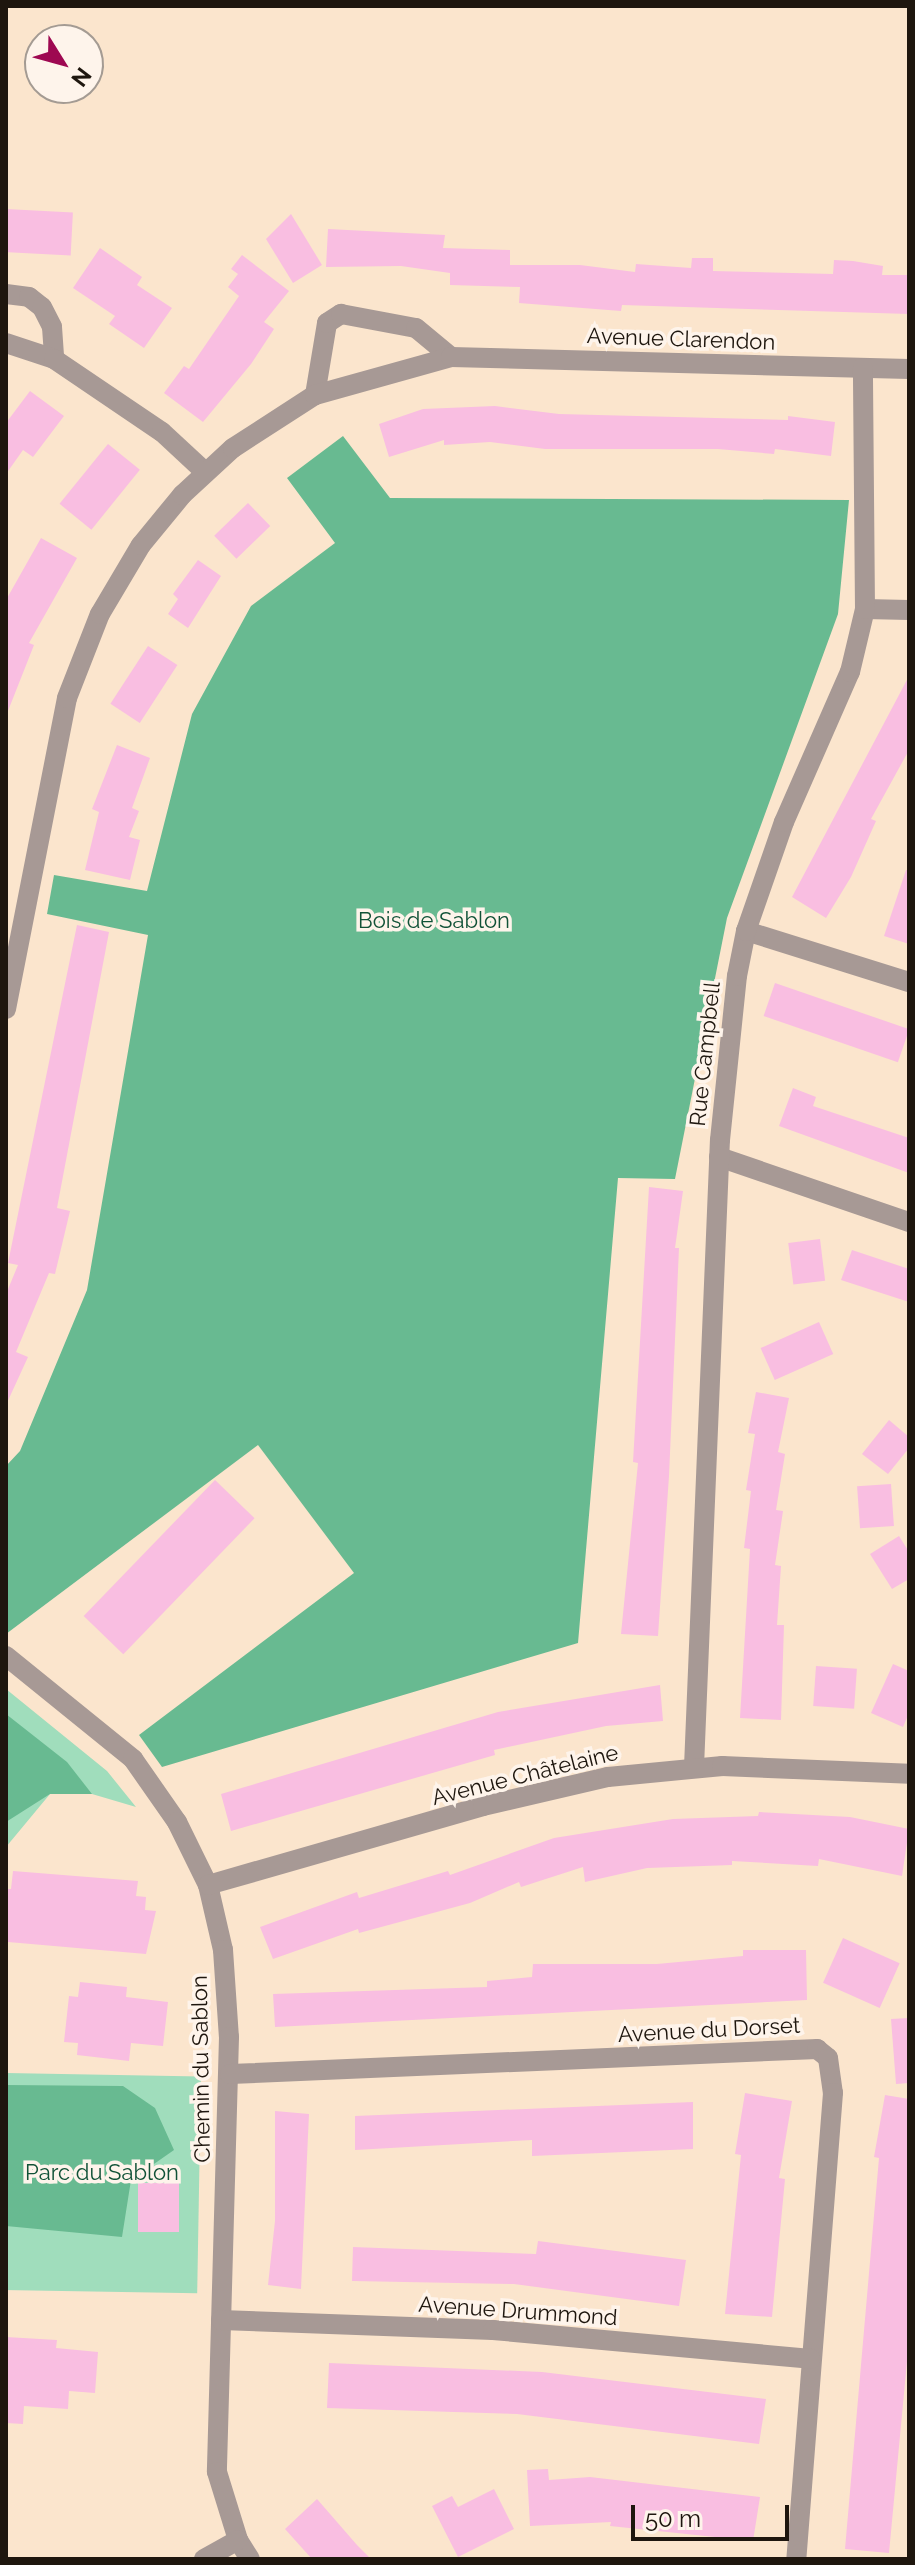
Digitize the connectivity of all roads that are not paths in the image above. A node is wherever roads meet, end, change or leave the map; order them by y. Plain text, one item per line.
1 (6, 294) edge
2 (6, 343) edge
3 (451, 357) junction
4 (54, 359) junction
5 (863, 368) junction
6 (909, 369) edge
7 (315, 395) junction
8 (205, 472) junction
9 (865, 609) junction
10 (909, 610) edge
11 (746, 931) junction
12 (909, 982) edge
13 (6, 1009) edge
14 (719, 1157) junction
15 (909, 1222) edge
16 (6, 1656) edge
17 (694, 1767) junction
18 (909, 1774) edge
19 (208, 1885) junction
20 (230, 2074) junction
21 (221, 2320) junction
22 (811, 2359) junction
23 (238, 2540) junction
24 (204, 2559) edge
25 (250, 2559) edge
26 (796, 2559) edge

1 - 4 street
2 - 4 street
3 - 5 street, Avenue Clarendon
3 - 7 street, Avenue Clarendon
3 - 7 street
4 - 8 street
5 - 6 street, Avenue Clarendon
5 - 9 street, Rue Campbell
7 - 8 street, Avenue Clarendon
8 - 13 street, Avenue Clarendon
9 - 10 street
9 - 11 street, Rue Campbell
11 - 12 street
11 - 14 street, Rue Campbell
14 - 15 street
14 - 17 street, Rue Campbell
16 - 19 street, Chemin du Sablon
17 - 18 street, Avenue Châtelaine
17 - 19 street, Avenue Châtelaine
19 - 20 street, Chemin du Sablon
20 - 21 street, Chemin du Sablon
20 - 22 street, Avenue du Dorset
21 - 22 street, Avenue Drummond
21 - 23 street, Chemin du Sablon
22 - 26 street, Avenue du Dorset
23 - 24 street
23 - 25 street, Chemin du Sablon

